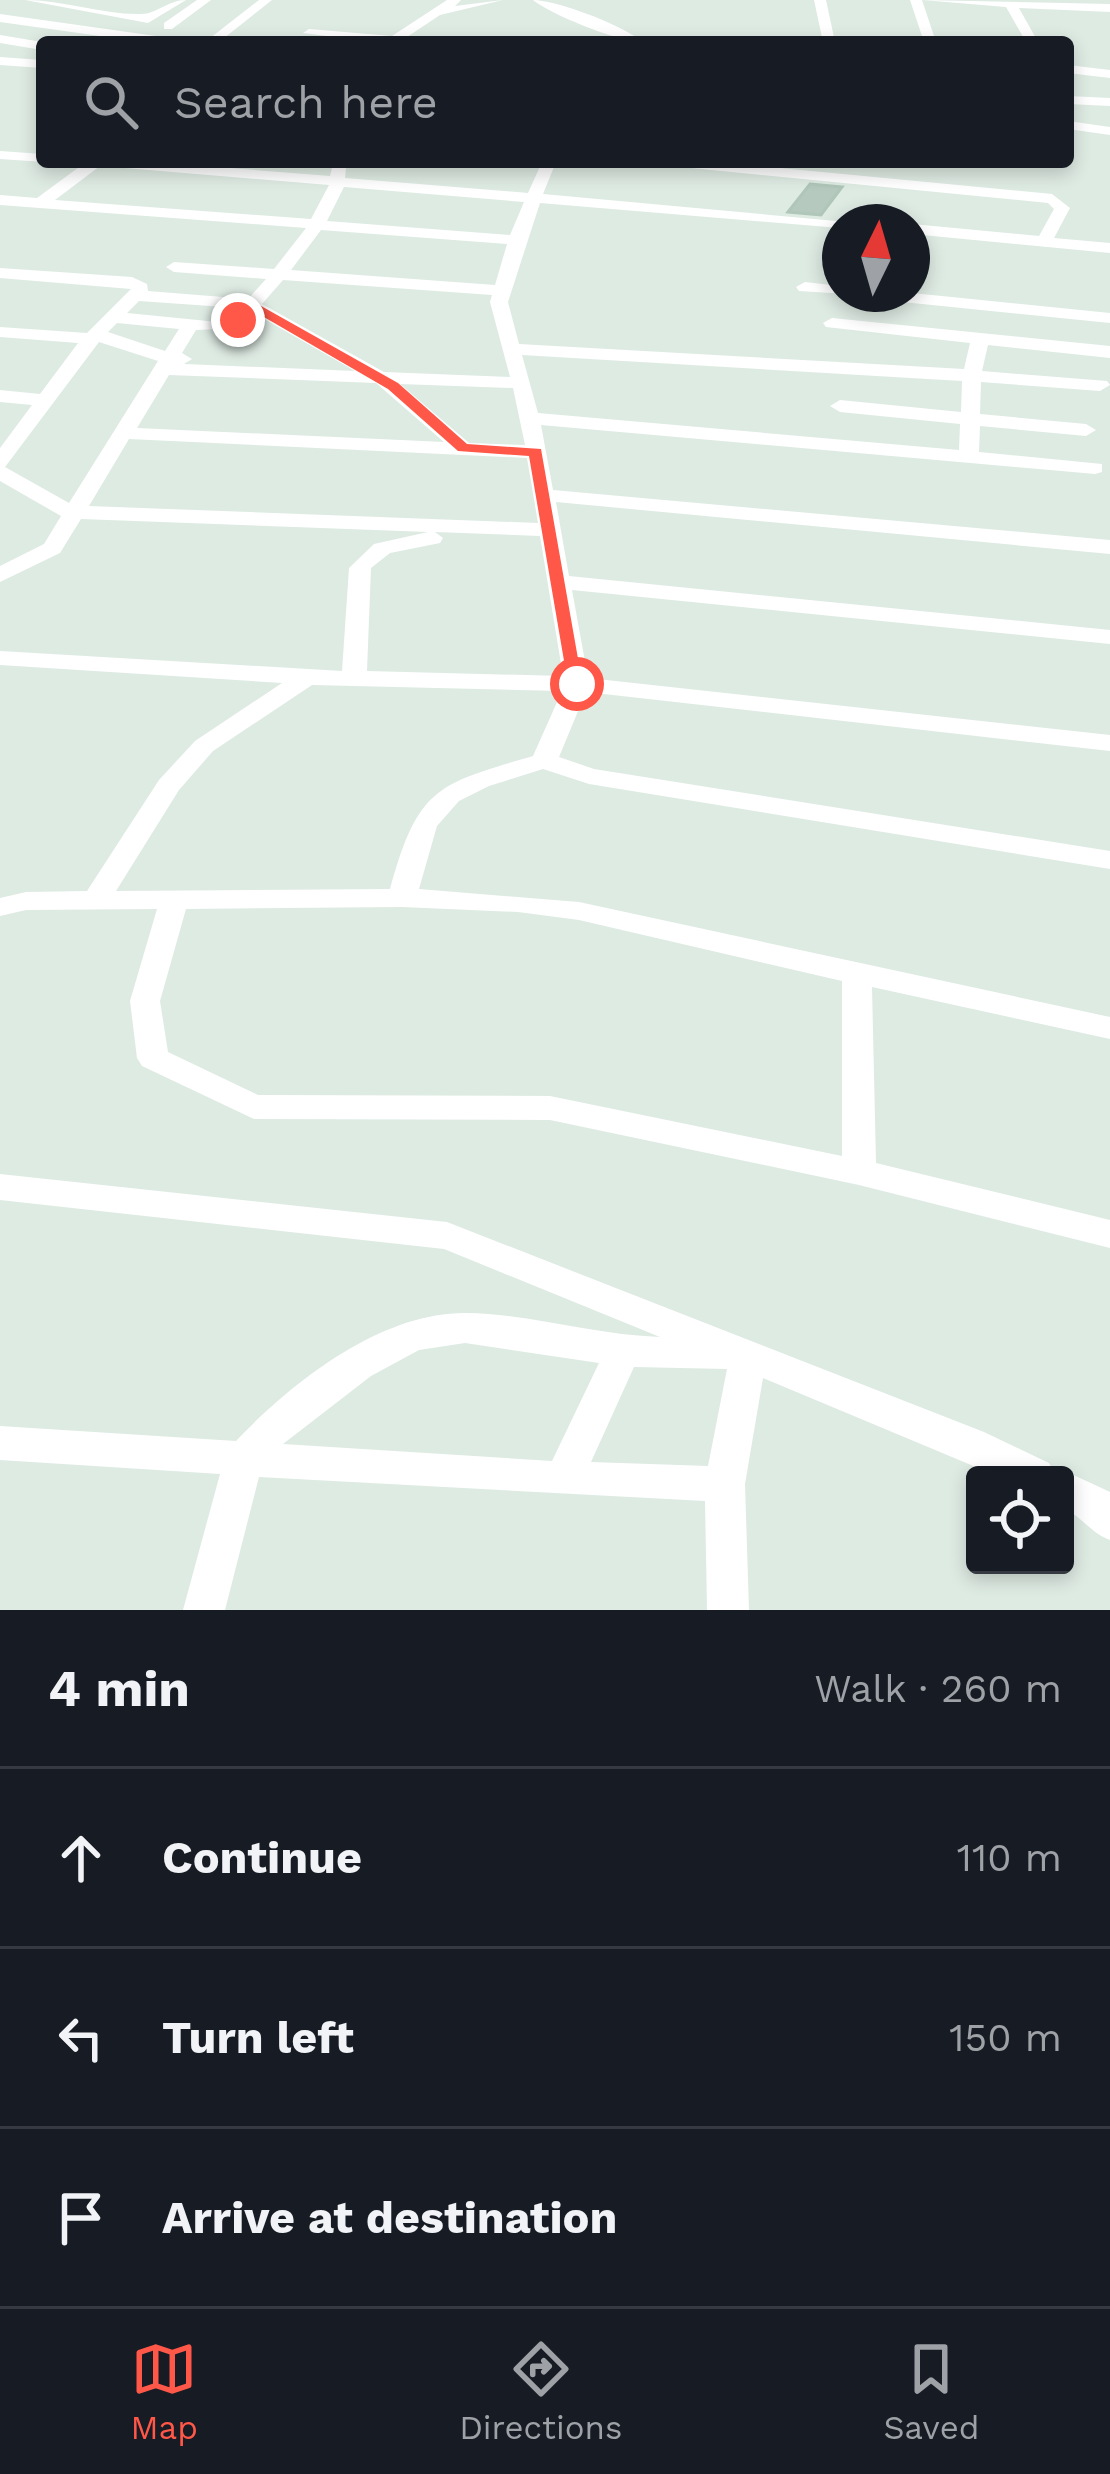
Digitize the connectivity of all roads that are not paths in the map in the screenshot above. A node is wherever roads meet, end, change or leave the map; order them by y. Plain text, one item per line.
1 (31, 0) edge
2 (146, 0) edge
3 (207, 0) edge
4 (266, 0) edge
5 (455, 0) edge
6 (497, 0) edge
7 (539, 0) edge
8 (820, 0) edge
9 (916, 0) edge
10 (928, 0) edge
11 (177, 1) edge
12 (1010, 3) junction
13 (1110, 8) edge
14 (441, 12) junction
15 (0, 18) edge
16 (148, 19) junction
17 (172, 23) junction
18 (308, 33) dead end
19 (114, 36) edge
20 (153, 36) edge
21 (219, 36) edge
22 (344, 36) edge
23 (400, 36) edge
24 (631, 36) edge
25 (828, 36) edge
26 (928, 36) edge
27 (1029, 36) edge
28 (0, 39) edge
29 (36, 45) edge
30 (0, 61) edge
31 (36, 64) edge
32 (1074, 70) edge
33 (1110, 74) edge
34 (1074, 100) edge
35 (1110, 102) edge
36 (1074, 126) edge
37 (1110, 130) edge
38 (0, 155) edge
39 (36, 158) edge
40 (90, 168) edge
41 (259, 168) edge
42 (546, 168) edge
43 (699, 168) edge
44 (339, 171) edge
45 (792, 188) edge
46 (535, 194) junction
47 (0, 200) edge
48 (41, 203) junction
49 (822, 210) edge
50 (315, 226) junction
51 (930, 232) edge
52 (516, 240) junction
53 (1044, 242) junction
54 (1110, 248) edge
55 (174, 267) dead end
56 (0, 273) edge
57 (275, 274) junction
58 (805, 287) dead end
59 (822, 289) edge
60 (499, 290) junction
61 (135, 295) junction
62 (930, 300) edge
63 (250, 304) junction
64 (113, 317) junction
65 (1110, 318) edge
66 (832, 323) dead end
67 (191, 324) junction
68 (0, 332) edge
69 (93, 337) junction
70 (980, 339) junction
71 (511, 350) junction
72 (1110, 352) edge
73 (166, 364) junction
74 (360, 368) junction
75 (972, 375) junction
76 (383, 379) junction
77 (521, 383) junction
78 (1100, 385) dead end
79 (0, 396) edge
80 (45, 400) junction
81 (840, 406) dead end
82 (530, 418) junction
83 (970, 418) junction
84 (1086, 430) dead end
85 (122, 434) junction
86 (463, 448) junction
87 (536, 452) junction
88 (969, 458) junction
89 (0, 462) edge
90 (1095, 468) dead end
91 (0, 472) edge
92 (543, 495) junction
93 (70, 512) junction
94 (495, 529) junction
95 (550, 530) junction
96 (1110, 547) edge
97 (0, 575) edge
98 (560, 582) junction
99 (1110, 637) edge
100 (0, 658) edge
101 (308, 676) junction
102 (354, 678) junction
103 (577, 684) junction
104 (1110, 743) edge
105 (544, 761) junction
106 (1110, 860) edge
107 (402, 898) junction
108 (95, 902) junction
109 (174, 902) junction
110 (0, 908) edge
111 (856, 974) junction
112 (1110, 1028) edge
113 (859, 1172) junction
114 (0, 1187) edge
115 (1110, 1234) edge
116 (623, 1351) junction
117 (748, 1355) junction
118 (0, 1443) edge
119 (244, 1459) junction
120 (1013, 1466) edge
121 (563, 1479) junction
122 (725, 1484) junction
123 (1074, 1494) edge
124 (1110, 1522) edge
125 (204, 1610) edge
126 (728, 1610) edge

1 - 16 street
2 - 11 street
3 - 11 street
3 - 17 street
4 - 21 street
5 - 14 street
6 - 14 street
7 - 24 street
8 - 25 street
9 - 26 street
10 - 12 street
11 - 16 street
12 - 13 street
12 - 27 street
14 - 23 street
15 - 19 street
16 - 17 street
17 - 20 street
18 - 22 street
28 - 29 street
30 - 31 street
32 - 33 street
34 - 35 street
36 - 37 street
38 - 39 street
40 - 48 street
41 - 44 street
42 - 46 street
43 - 45 street
44 - 46 street
44 - 50 street
45 - 46 street
45 - 49 street
45 - 53 street
46 - 52 street
47 - 48 street
48 - 50 street
50 - 52 street
50 - 57 street
51 - 53 street
52 - 60 street
53 - 54 street
55 - 57 street
56 - 61 street
57 - 60 street
57 - 63 street
58 - 59 street
60 - 71 street
61 - 63 street
61 - 64 street
62 - 65 street
63 - 67 street
63 - 74 street
64 - 67 street
64 - 69 street
66 - 70 street
67 - 73 street
68 - 69 street
69 - 73 street
69 - 80 street
70 - 72 street
70 - 75 street
71 - 75 street
71 - 77 street
73 - 74 street
73 - 76 street
73 - 85 street
74 - 76 street
75 - 78 street
75 - 83 street
76 - 77 street
76 - 86 street
77 - 82 street
79 - 80 street
80 - 89 street
81 - 83 street
82 - 87 street
82 - 88 street
83 - 84 street
83 - 88 street
85 - 86 street
85 - 93 street
86 - 87 street
87 - 92 street
88 - 90 street
91 - 93 street
92 - 95 street
92 - 96 street
93 - 94 street
93 - 97 street
94 - 95 street
94 - 102 street
95 - 98 street
98 - 99 street
98 - 103 street
100 - 101 street
101 - 102 street
101 - 108 street
102 - 103 street
103 - 104 street
103 - 105 street
105 - 106 street
105 - 107 street
107 - 109 street
107 - 111 street
108 - 109 street
108 - 110 street
109 - 113 street
111 - 112 street
111 - 113 street
113 - 115 street
114 - 117 street
116 - 117 street
116 - 119 street
116 - 121 street
117 - 120 street
117 - 122 street
118 - 119 street
119 - 121 street
119 - 125 street
121 - 122 street
122 - 126 street
123 - 124 street

